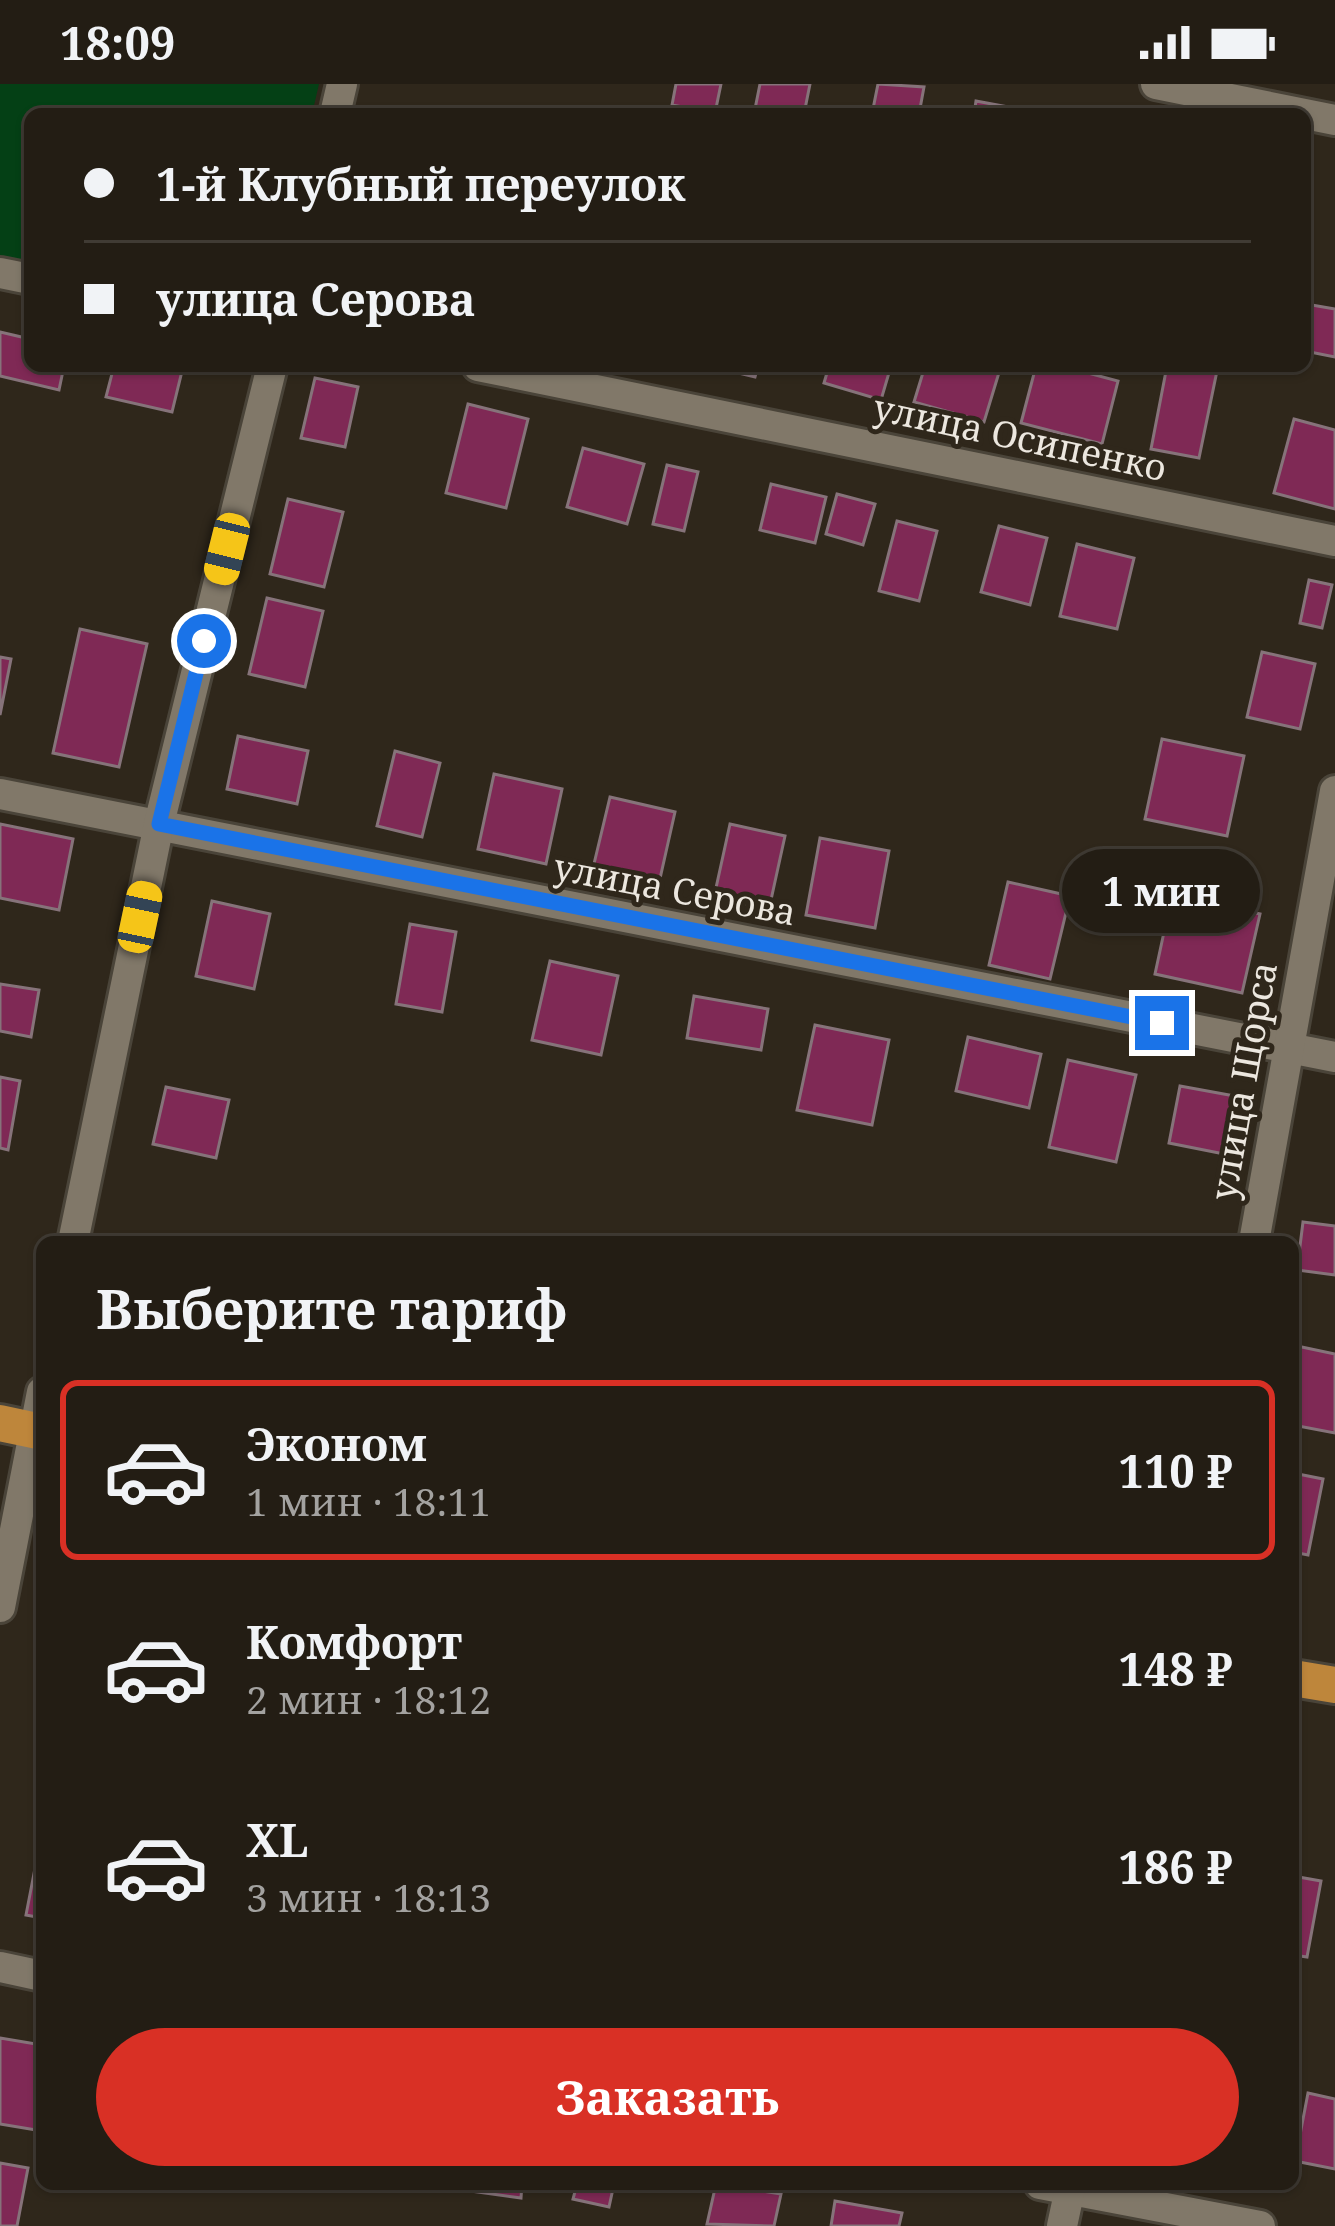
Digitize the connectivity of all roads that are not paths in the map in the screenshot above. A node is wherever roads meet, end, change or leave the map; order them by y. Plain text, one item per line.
1 (1156, 84) edge
2 (1275, 108) edge
3 (271, 372) edge
4 (507, 372) edge
5 (1335, 541) edge
6 (1335, 791) edge
7 (0, 794) edge
8 (159, 824) junction
9 (1289, 1046) junction
10 (1335, 1057) edge
11 (74, 1236) edge
12 (1255, 1236) edge
13 (25, 1429) edge
14 (0, 1606) edge
15 (1299, 1679) edge
16 (1335, 1685) edge
17 (0, 1967) edge
18 (36, 1975) edge
19 (1060, 2190) edge
20 (1080, 2190) edge
21 (1062, 2226) edge
22 (1260, 2226) edge

1 - 2 street
3 - 8 street
4 - 5 street, улица Осипенко
6 - 9 street, улица Щорса
7 - 8 street, улица Серова
8 - 9 street, улица Серова
8 - 11 street
9 - 10 street, улица Серова
9 - 12 street, улица Щорса
13 - 14 street
15 - 16 main road
17 - 18 street
19 - 21 street
20 - 22 street

